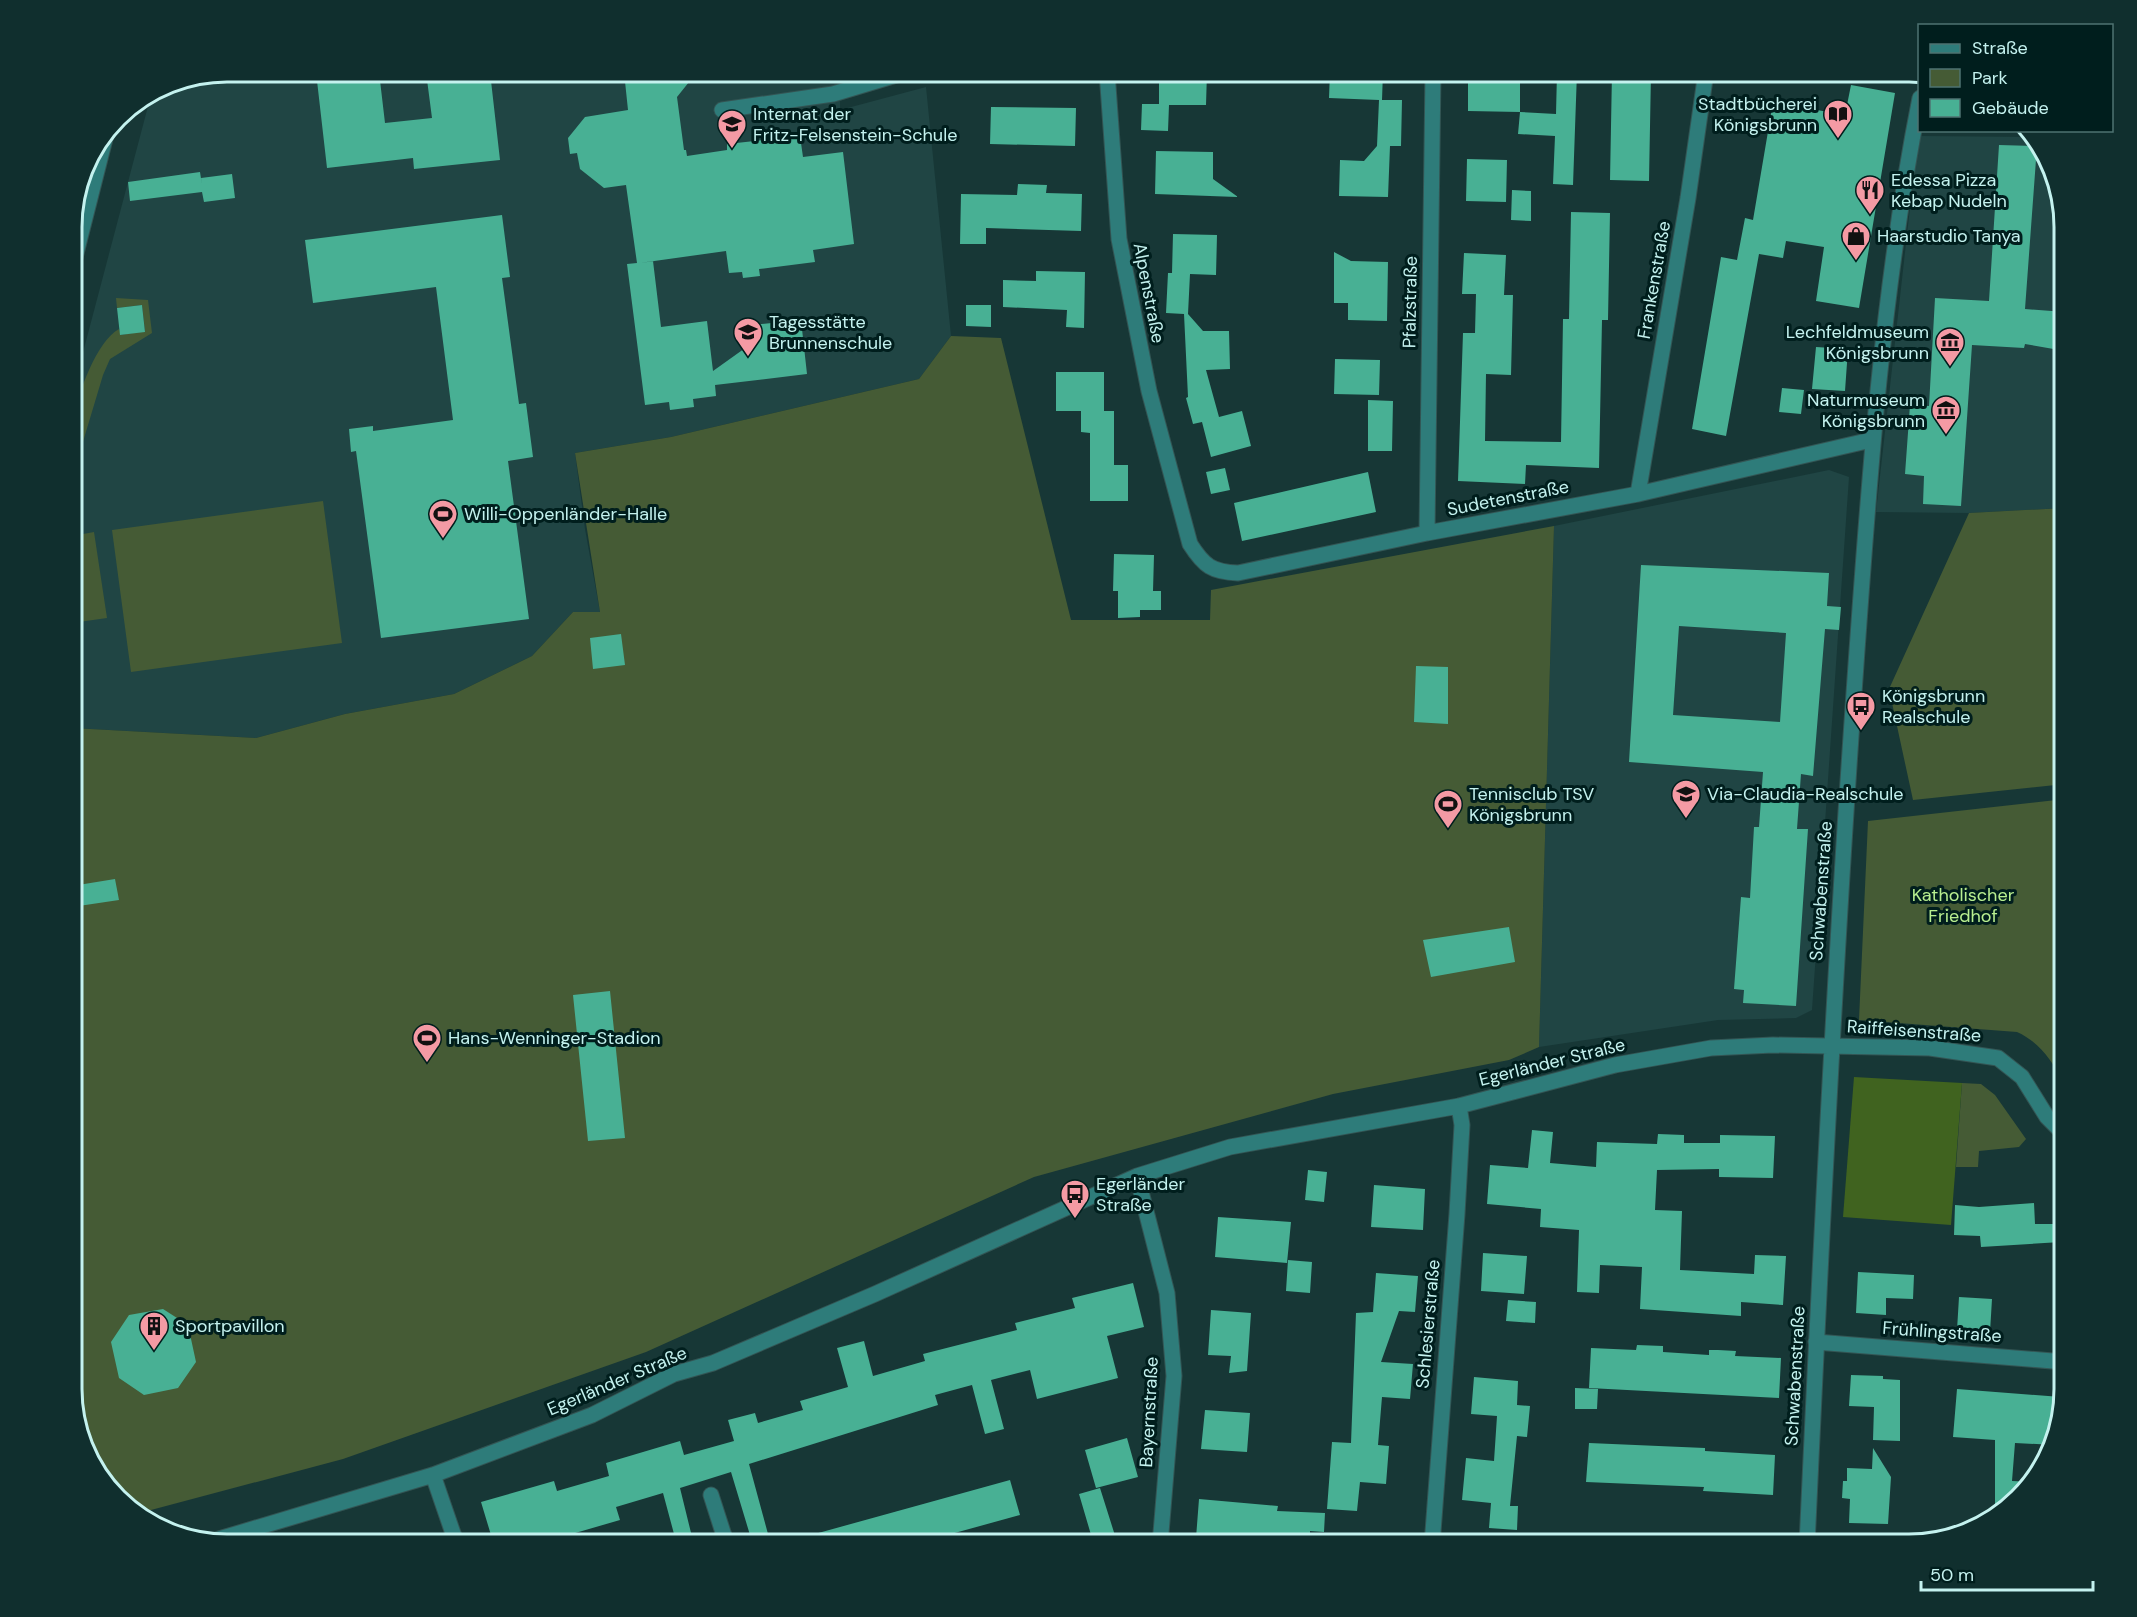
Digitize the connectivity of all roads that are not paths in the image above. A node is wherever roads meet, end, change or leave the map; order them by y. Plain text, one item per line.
1 (873, 82) edge
2 (1107, 82) edge
3 (1433, 82) edge
4 (1705, 82) edge
5 (722, 110) dead end
6 (1918, 110) edge
7 (100, 158) edge
8 (83, 226) edge
9 (1872, 440) junction
10 (1638, 494) junction
11 (1183, 518) joint
12 (1427, 533) junction
13 (1831, 1046) junction
14 (1459, 1106) junction
15 (2054, 1123) edge
16 (1137, 1176) junction
17 (1816, 1342) junction
18 (2054, 1361) edge
19 (433, 1475) junction
20 (711, 1495) dead end
21 (236, 1534) edge
22 (453, 1534) edge
23 (723, 1534) edge
24 (1161, 1534) edge
25 (1433, 1534) edge
26 (1807, 1534) edge

1 - 5 street
2 - 11 street, Alpenstraße
3 - 12 street, Pfalzstraße
4 - 10 street, Frankenstraße
6 - 9 street, Schwabenstraße
7 - 8 street
9 - 10 street, Sudetenstraße
9 - 13 street, Schwabenstraße
10 - 12 street, Sudetenstraße
11 - 12 street, Sudetenstraße
13 - 14 street, Egerländer Straße
13 - 15 street, Raiffeisenstraße
13 - 17 street, Schwabenstraße
14 - 16 street, Egerländer Straße
14 - 25 street, Schlesierstraße
16 - 19 street, Egerländer Straße
16 - 24 street, Bayernstraße
17 - 18 street, Frühlingstraße
17 - 26 street, Schwabenstraße
19 - 21 street, Egerländer Straße
19 - 22 street
20 - 23 street

